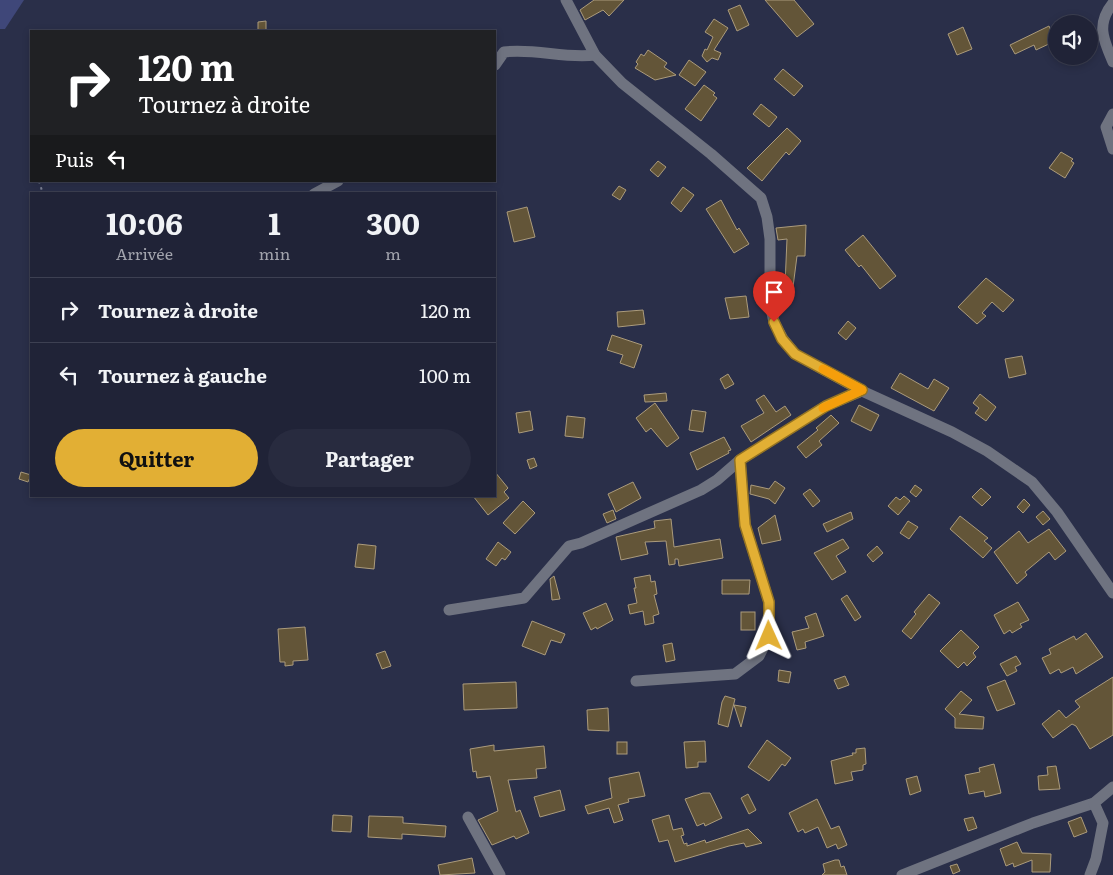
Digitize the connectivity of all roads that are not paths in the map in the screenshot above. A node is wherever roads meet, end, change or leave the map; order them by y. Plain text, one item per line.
1 (566, 0) edge
2 (1113, 3) edge
3 (595, 55) junction
4 (1113, 62) edge
5 (496, 64) edge
6 (1113, 114) edge
7 (1113, 149) edge
8 (336, 182) edge
9 (318, 192) edge
10 (862, 390) junction
11 (740, 460) junction
12 (1113, 593) edge
13 (449, 610) dead end
14 (636, 681) dead end
15 (1113, 787) edge
16 (1094, 803) junction
17 (468, 816) dead end
18 (500, 875) edge
19 (902, 875) edge
20 (1090, 875) edge

1 - 3 street
2 - 4 street
3 - 5 street
3 - 10 street
6 - 7 street
8 - 9 street
10 - 11 street
10 - 12 street
11 - 13 street
11 - 14 street
15 - 16 street
16 - 19 street
16 - 20 street
17 - 18 street

